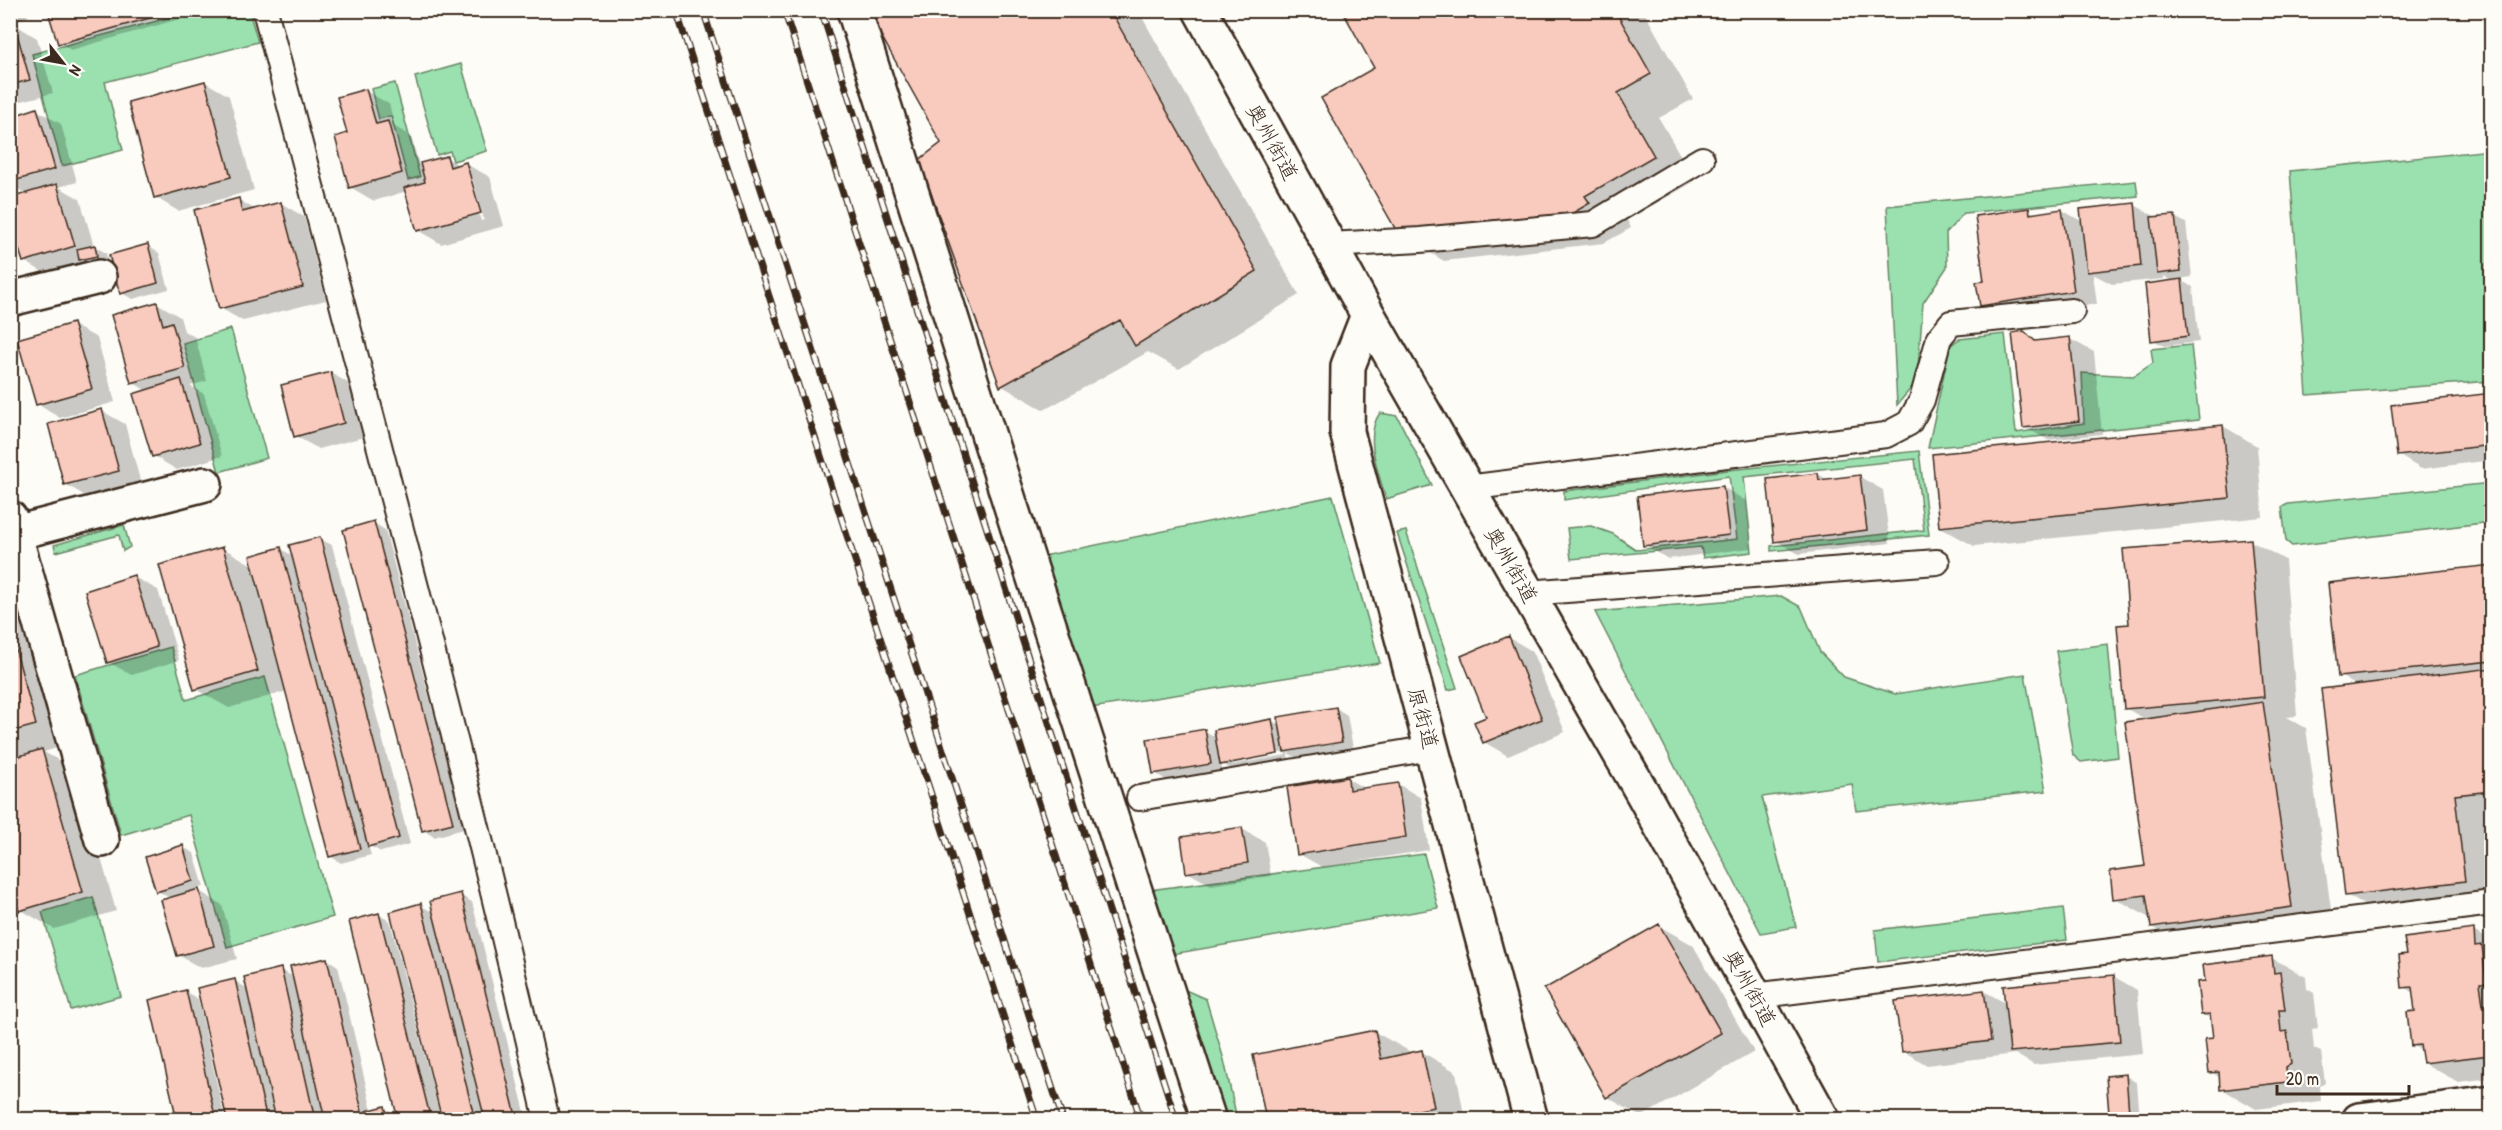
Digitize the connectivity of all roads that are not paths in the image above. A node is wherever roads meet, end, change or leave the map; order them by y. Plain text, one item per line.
1 (265, 10) edge
2 (854, 10) edge
3 (1200, 10) edge
4 (1702, 159) dead end
5 (1329, 245) junction
6 (99, 277) dead end
7 (10, 299) edge
8 (2072, 311) dead end
9 (1368, 315) junction
10 (205, 484) dead end
11 (1467, 488) junction
12 (13, 525) edge
13 (1937, 562) dead end
14 (1527, 593) junction
15 (1431, 748) junction
16 (1139, 798) dead end
17 (102, 840) dead end
18 (2492, 903) edge
19 (1754, 996) junction
20 (2492, 1103) edge
21 (547, 1119) edge
22 (1209, 1119) edge
23 (1531, 1119) edge
24 (1822, 1119) edge
25 (2359, 1119) edge

1 - 21 lane
2 - 22 street
3 - 5 street, 奥州街道
4 - 5 lane
5 - 9 street, 奥州街道
6 - 7 street
8 - 11 lane
9 - 11 street, 奥州街道
9 - 15 street, 原街道
10 - 12 street
11 - 14 street, 奥州街道
12 - 17 street
13 - 14 lane
14 - 19 street, 奥州街道
15 - 16 lane
15 - 23 street, 原街道
18 - 19 lane
19 - 24 street, 奥州街道
20 - 25 street

